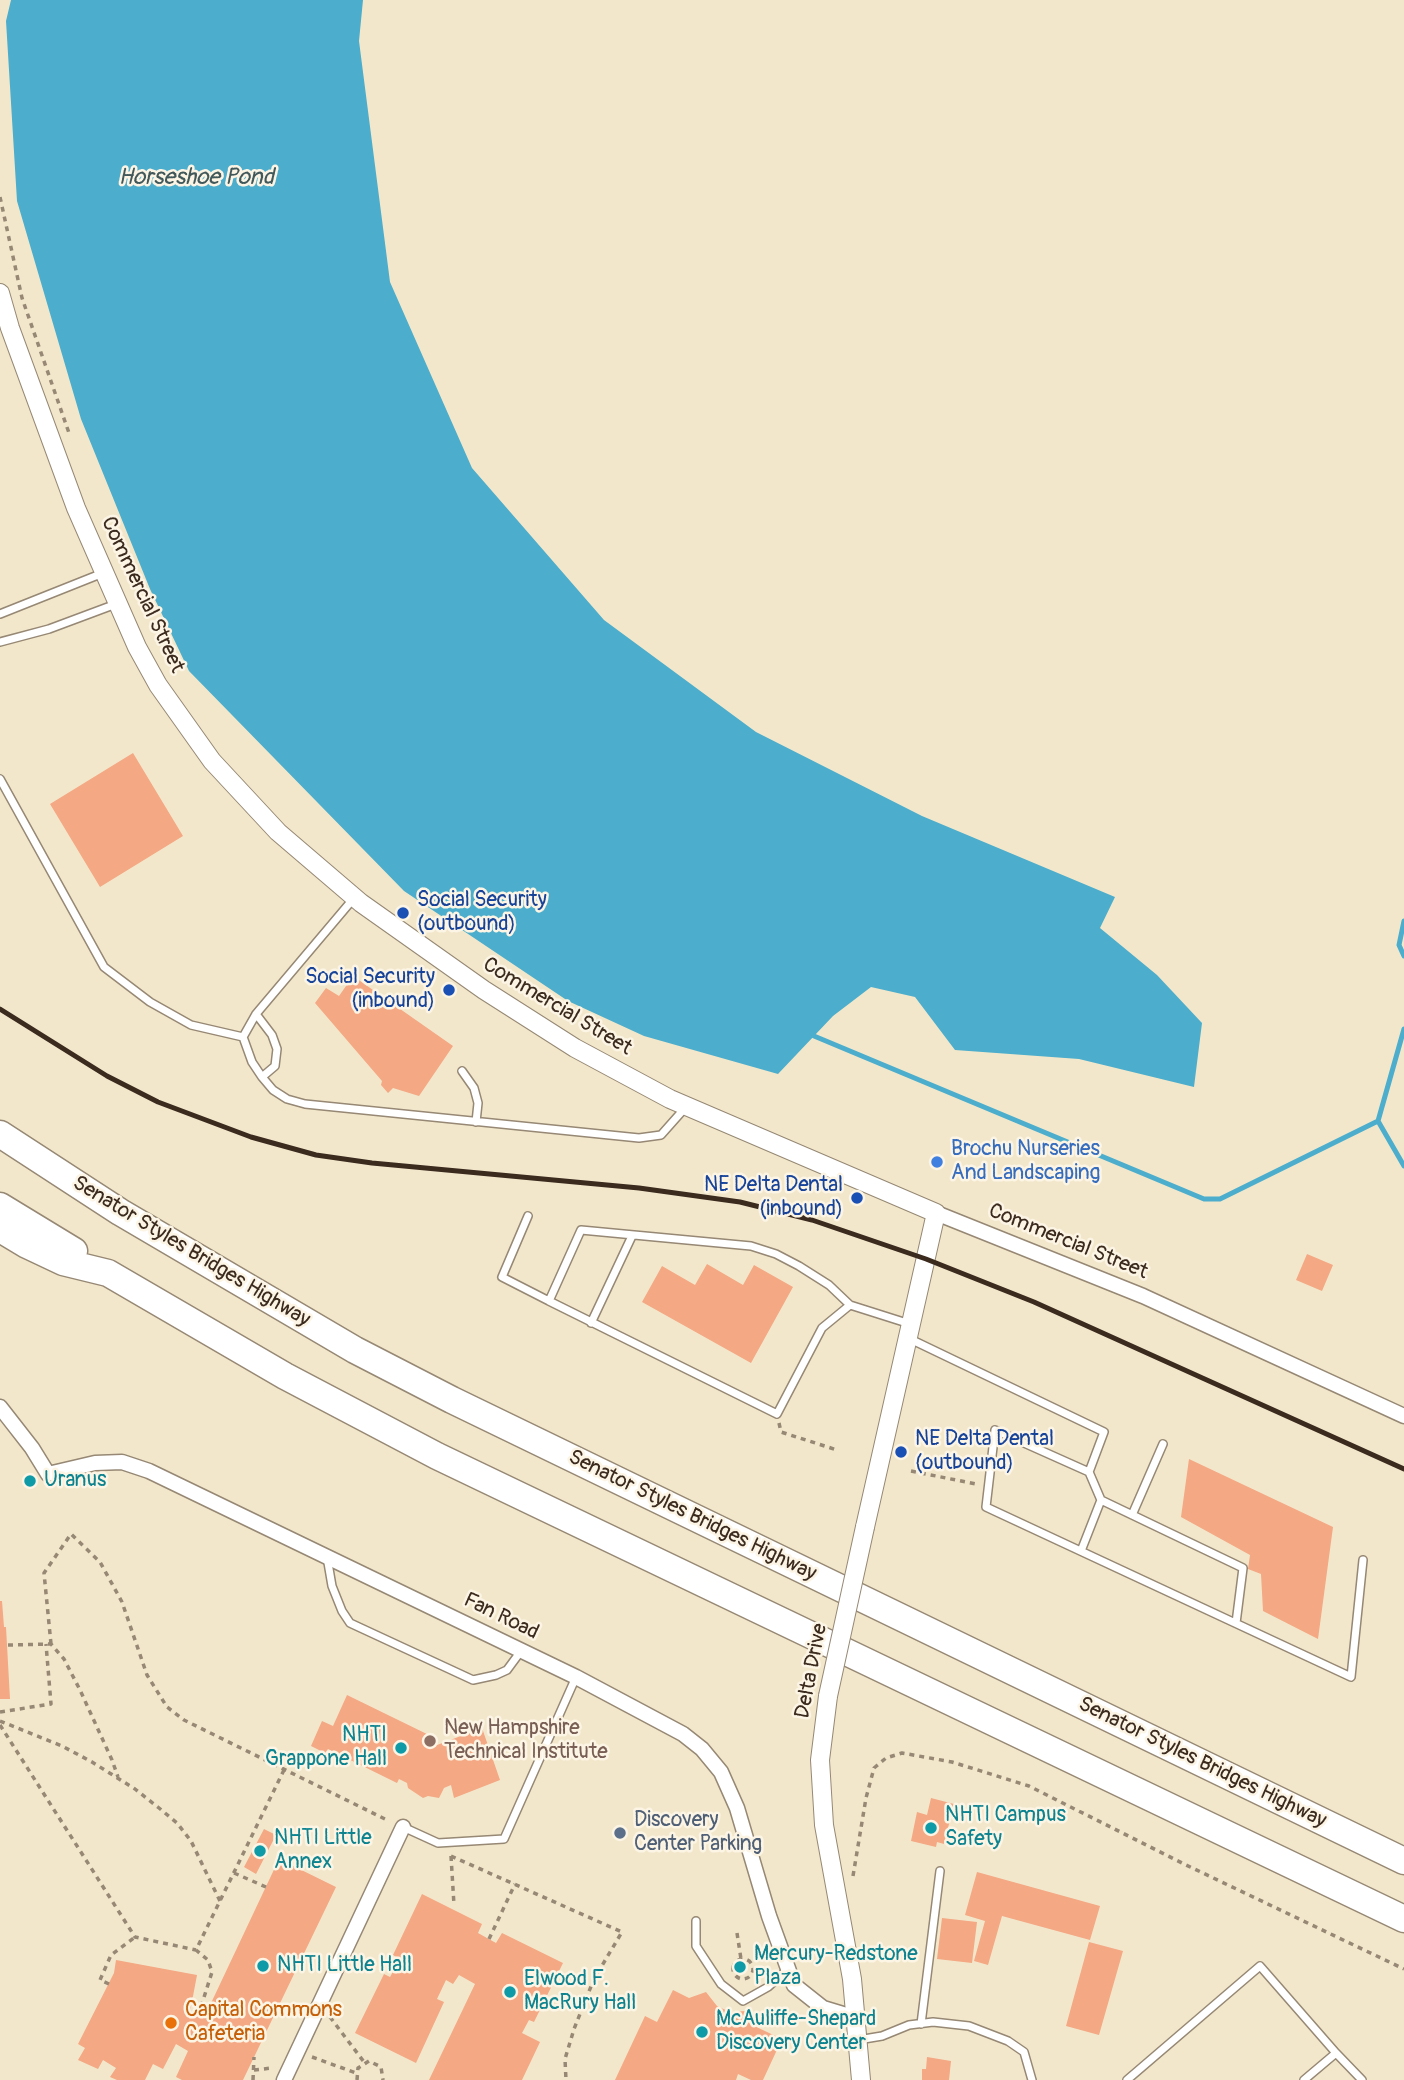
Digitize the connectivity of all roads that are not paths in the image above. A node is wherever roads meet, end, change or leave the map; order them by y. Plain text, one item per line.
1 (0, 293) edge
2 (104, 573) junction
3 (117, 604) junction
4 (0, 614) edge
5 (0, 642) edge
6 (0, 779) edge
7 (354, 898) junction
8 (256, 1014) junction
9 (243, 1037) junction
10 (462, 1071) dead end
11 (262, 1077) junction
12 (686, 1106) junction
13 (476, 1122) junction
14 (0, 1134) edge
15 (0, 1206) edge
16 (936, 1213) junction
17 (528, 1216) dead end
18 (0, 1229) edge
19 (632, 1236) junction
20 (108, 1273) junction
21 (549, 1301) junction
22 (850, 1305) junction
23 (591, 1323) junction
24 (909, 1331) junction
25 (0, 1407) edge
26 (1404, 1416) edge
27 (1163, 1444) dead end
28 (1089, 1472) junction
29 (1101, 1500) junction
30 (1132, 1515) junction
31 (1081, 1551) junction
32 (327, 1556) junction
33 (1363, 1560) dead end
34 (1236, 1623) junction
35 (521, 1651) junction
36 (576, 1677) junction
37 (403, 1827) joint
38 (1404, 1861) edge
39 (940, 1871) dead end
40 (1404, 1919) edge
41 (696, 1921) dead end
42 (788, 1969) junction
43 (856, 2018) junction
44 (921, 2024) junction
45 (858, 2040) junction
46 (1336, 2053) junction
47 (284, 2080) edge
48 (861, 2080) edge
49 (1032, 2080) edge
50 (1127, 2080) edge
51 (1304, 2080) edge
52 (1362, 2080) edge

1 - 2 street, Commercial Street
2 - 3 street, Commercial Street
2 - 4 lane
3 - 5 lane
3 - 7 street, Commercial Street
6 - 9 lane
7 - 8 lane
7 - 12 street, Commercial Street
8 - 9 lane
8 - 11 lane
9 - 11 lane
10 - 13 lane
11 - 13 lane
12 - 13 lane
12 - 16 street, Commercial Street
14 - 38 highway, Senator Styles Bridges Highway
15 - 20 highway
16 - 24 street, Delta Drive
16 - 26 street, Commercial Street
17 - 21 lane
18 - 20 highway
19 - 21 lane
19 - 22 lane
19 - 23 lane
20 - 40 highway
21 - 23 lane
22 - 23 lane
22 - 24 lane
24 - 28 lane
24 - 43 street, Delta Drive, bridge
25 - 32 street, Fan Road
27 - 30 lane
28 - 29 lane
28 - 31 lane
29 - 30 lane
29 - 31 lane
30 - 34 lane
31 - 34 lane
32 - 35 street, Fan Road
32 - 35 lane
33 - 34 lane
35 - 36 street, Fan Road
36 - 37 lane
36 - 42 street, Fan Road
37 - 47 street
39 - 44 lane
41 - 42 lane
42 - 43 street, Fan Road
43 - 45 street, Delta Drive
44 - 45 lane
44 - 49 lane
45 - 48 street, Delta Drive
46 - 50 lane
46 - 51 lane
46 - 52 lane

